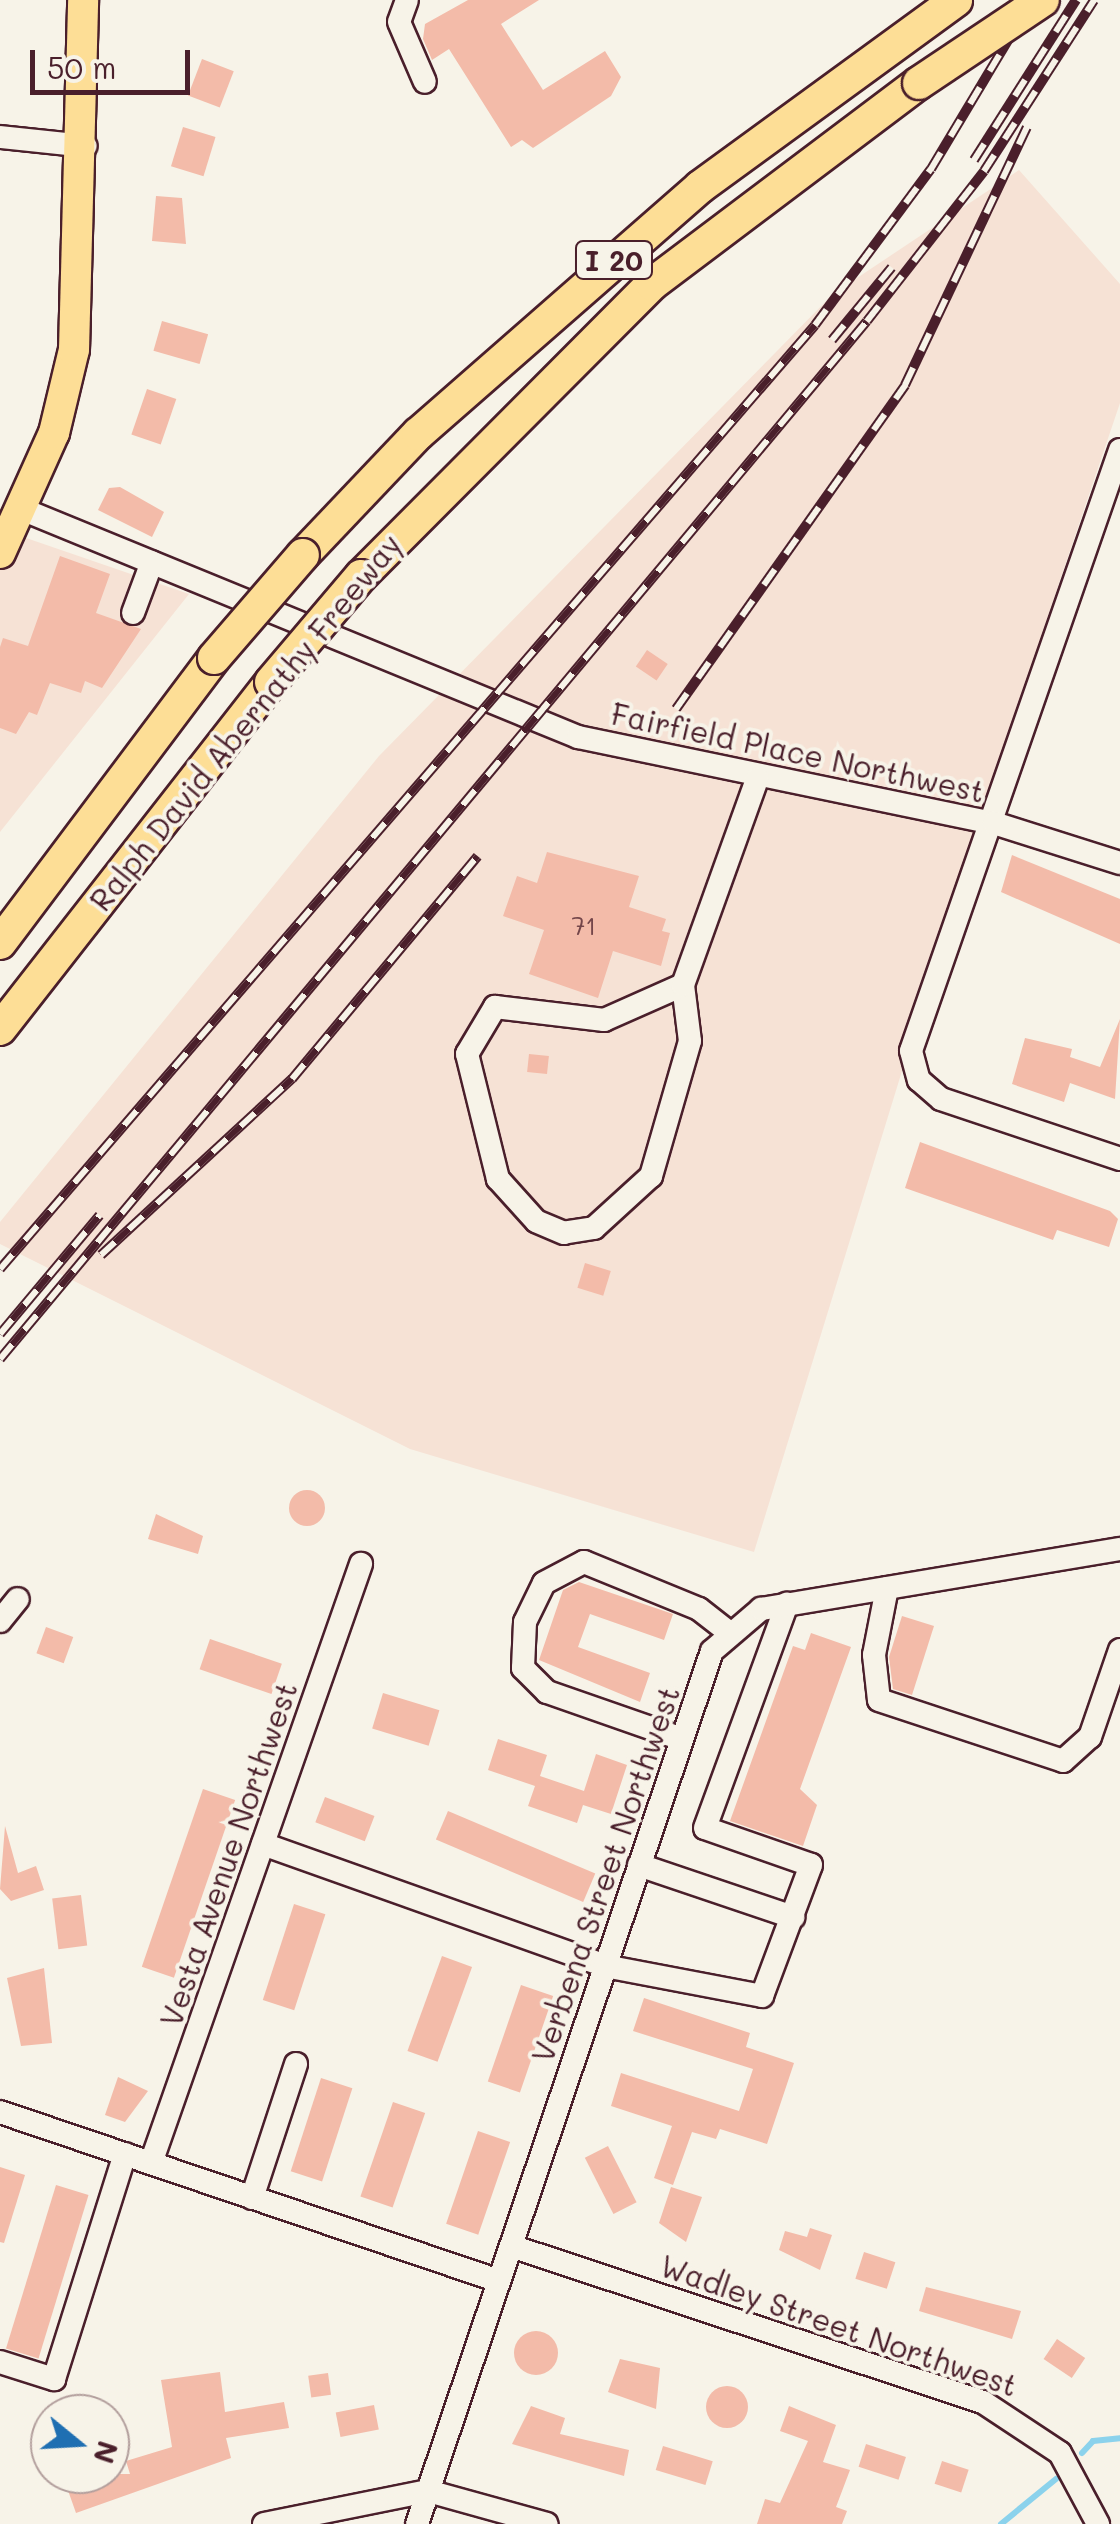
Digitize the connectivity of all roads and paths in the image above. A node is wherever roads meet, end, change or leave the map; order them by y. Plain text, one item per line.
1 (83, 0) edge
2 (407, 0) edge
3 (956, 0) edge
4 (1042, 0) edge
5 (425, 82) dead end
6 (0, 138) edge
7 (86, 146) junction
8 (1120, 450) edge
9 (24, 510) junction
10 (0, 553) edge
11 (152, 562) junction
12 (133, 613) dead end
13 (757, 779) junction
14 (994, 823) junction
15 (1120, 863) edge
16 (0, 943) edge
17 (683, 986) junction
18 (0, 1030) edge
19 (1120, 1159) edge
20 (1120, 1549) edge
21 (361, 1564) dead end
22 (887, 1588) junction
23 (18, 1598) dead end
24 (787, 1604) junction
25 (0, 1621) edge
26 (727, 1631) junction
27 (1120, 1650) edge
28 (682, 1739) junction
29 (262, 1844) junction
30 (639, 1864) junction
31 (793, 1917) junction
32 (605, 1966) junction
33 (296, 2064) dead end
34 (0, 2112) edge
35 (125, 2154) junction
36 (151, 2164) junction
37 (252, 2198) junction
38 (511, 2246) junction
39 (499, 2281) junction
40 (0, 2362) edge
41 (428, 2491) junction
42 (264, 2524) edge
43 (417, 2524) edge
44 (547, 2524) edge
45 (1098, 2524) edge

1 - 7 main road
2 - 5 street
3 - 16 highway, Ralph David Abernathy Freeway / I 20, bridge
4 - 18 highway, Ralph David Abernathy Freeway / I 20, bridge
6 - 7 street
7 - 9 main road
8 - 14 street
9 - 10 main road
9 - 11 street, Fairfield Place Northwest
11 - 12 street
11 - 13 street, Fairfield Place Northwest
13 - 14 street, Fairfield Place Northwest
13 - 17 street
14 - 15 street, Fairfield Place Northwest
14 - 19 street
17 - 17 street
20 - 22 street
21 - 29 street, Vesta Avenue Northwest
22 - 24 street
22 - 27 street
23 - 25 street
24 - 26 street
24 - 31 street
26 - 28 street, Verbena Street Northwest
26 - 28 street
28 - 30 street, Verbena Street Northwest
29 - 32 street
29 - 36 street, Vesta Avenue Northwest
30 - 31 street
30 - 32 street, Verbena Street Northwest
31 - 32 street
32 - 38 street, Verbena Street Northwest
33 - 37 street
34 - 35 street
35 - 36 street
35 - 40 street
36 - 37 street
37 - 39 street
38 - 39 street, Verbena Street Northwest
38 - 45 street, Wadley Street Northwest
39 - 41 street, Verbena Street Northwest
41 - 42 street
41 - 43 street, Verbena Street Northwest
41 - 44 street

